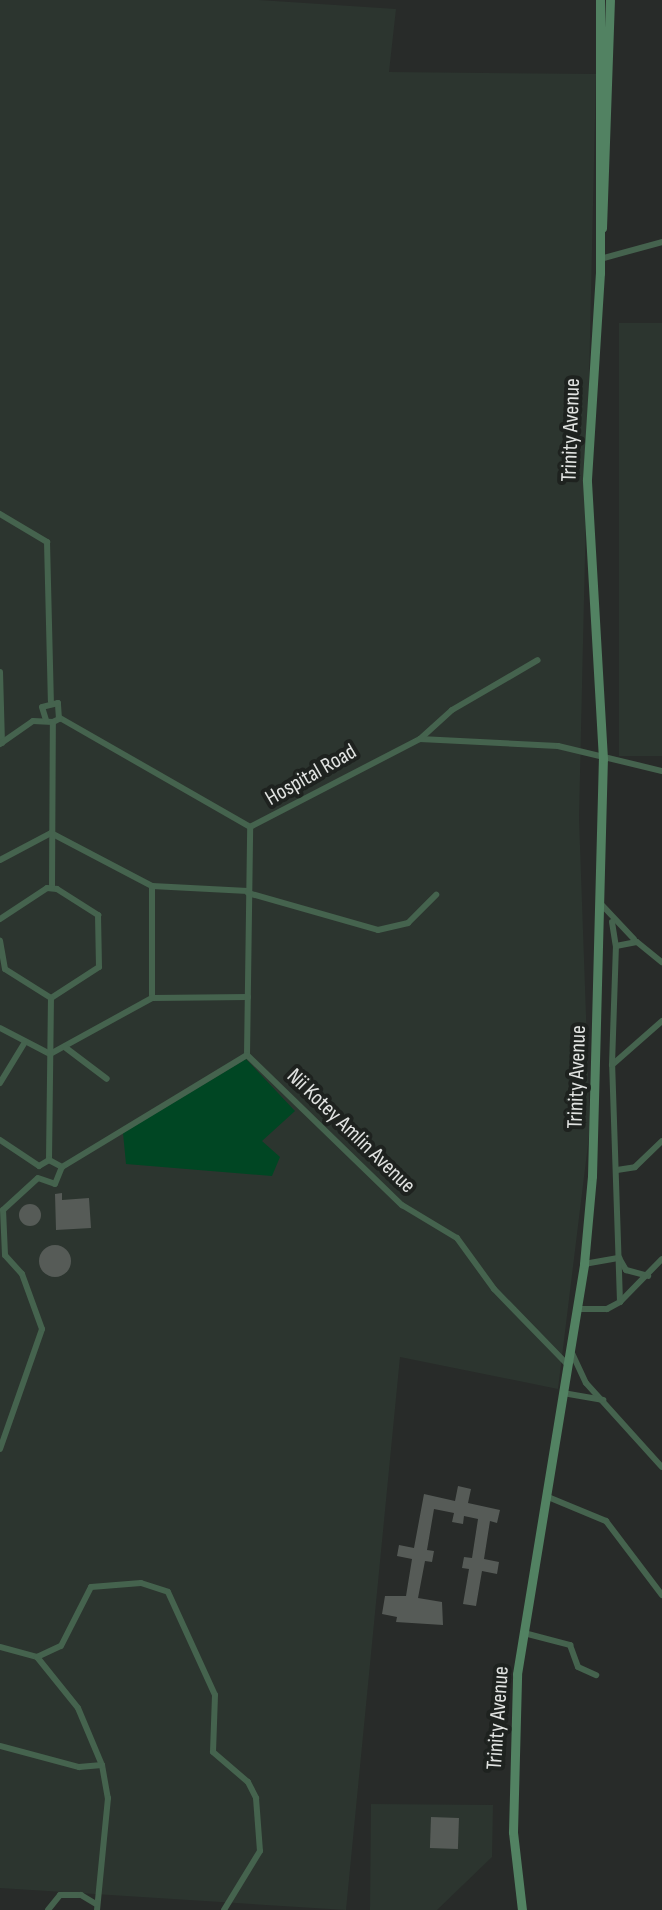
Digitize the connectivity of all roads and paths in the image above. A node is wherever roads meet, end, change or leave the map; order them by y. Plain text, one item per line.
1 (600, 0) edge
2 (610, 0) edge
3 (599, 239) junction
4 (662, 242) edge
5 (600, 259) junction
6 (0, 514) edge
7 (538, 660) dead end
8 (0, 672) edge
9 (51, 701) junction
10 (41, 713) junction
11 (55, 719) junction
12 (33, 721) junction
13 (420, 739) junction
14 (1, 743) edge
15 (603, 759) junction
16 (662, 771) edge
17 (250, 827) junction
18 (51, 833) junction
19 (0, 860) edge
20 (152, 886) junction
21 (52, 888) junction
22 (248, 892) junction
23 (436, 895) dead end
24 (601, 903) junction
25 (0, 919) edge
26 (612, 922) junction
27 (0, 940) edge
28 (637, 942) junction
29 (618, 943) junction
30 (662, 962) edge
31 (248, 997) junction
32 (51, 998) junction
33 (152, 998) junction
34 (662, 1021) edge
35 (0, 1028) edge
36 (25, 1042) junction
37 (66, 1048) junction
38 (50, 1054) junction
39 (247, 1055) junction
40 (612, 1065) junction
41 (107, 1079) dead end
42 (0, 1083) edge
43 (0, 1140) edge
44 (662, 1141) edge
45 (49, 1160) junction
46 (39, 1166) junction
47 (62, 1167) junction
48 (617, 1170) junction
49 (38, 1178) junction
50 (619, 1258) junction
51 (662, 1259) edge
52 (584, 1264) junction
53 (648, 1276) junction
54 (620, 1302) junction
55 (577, 1309) junction
56 (570, 1348) junction
57 (567, 1364) junction
58 (563, 1393) junction
59 (607, 1402) junction
60 (0, 1449) edge
61 (662, 1467) edge
62 (548, 1497) junction
63 (662, 1595) edge
64 (524, 1633) junction
65 (0, 1647) edge
66 (37, 1657) junction
67 (596, 1675) dead end
68 (0, 1746) edge
69 (102, 1765) junction
70 (96, 1907) edge
71 (48, 1910) edge
72 (224, 1910) edge
73 (522, 1910) edge

1 - 3 street, Trinity Avenue
2 - 3 street, Trinity Avenue
3 - 5 street, Trinity Avenue
4 - 5 street
5 - 15 street, Trinity Avenue
6 - 9 street
7 - 13 street
8 - 14 street
9 - 10 street
9 - 11 street
10 - 11 street
10 - 12 street
11 - 12 street
11 - 17 street, Hospital Road
11 - 18 street
12 - 14 street
13 - 15 street, Hospital Road
13 - 17 street, Hospital Road
15 - 16 street, Hospital Road
15 - 24 street, Trinity Avenue
17 - 22 street
18 - 19 street
18 - 20 street
18 - 21 street
20 - 22 street
20 - 33 street
21 - 25 street
21 - 32 street
22 - 23 street
22 - 31 street
24 - 26 street
24 - 52 street, Trinity Avenue
26 - 28 street
26 - 29 street
27 - 32 street
28 - 29 street
28 - 30 street
29 - 40 street
31 - 33 street
31 - 39 street
32 - 38 street
33 - 37 street
34 - 40 street
35 - 36 street
36 - 38 street
36 - 42 street
37 - 38 street
37 - 41 street
38 - 45 street
39 - 47 street
39 - 57 street, Nii Kotey Amlin Avenue
40 - 48 street
43 - 46 street
44 - 48 street
45 - 46 street
45 - 47 street
46 - 49 street
47 - 49 street
48 - 50 street
49 - 60 street
50 - 52 street
50 - 53 street
50 - 54 street
51 - 53 street
52 - 55 street, Trinity Avenue
53 - 54 street
54 - 55 street
55 - 56 street, Trinity Avenue
56 - 57 street, Trinity Avenue
56 - 59 street
57 - 58 street, Trinity Avenue
58 - 59 street
58 - 62 street, Trinity Avenue
59 - 61 street
62 - 63 street
62 - 64 street, Trinity Avenue
64 - 67 street
64 - 73 street, Trinity Avenue
65 - 66 street
66 - 69 street
66 - 72 street
68 - 69 street
69 - 70 street
70 - 71 street

